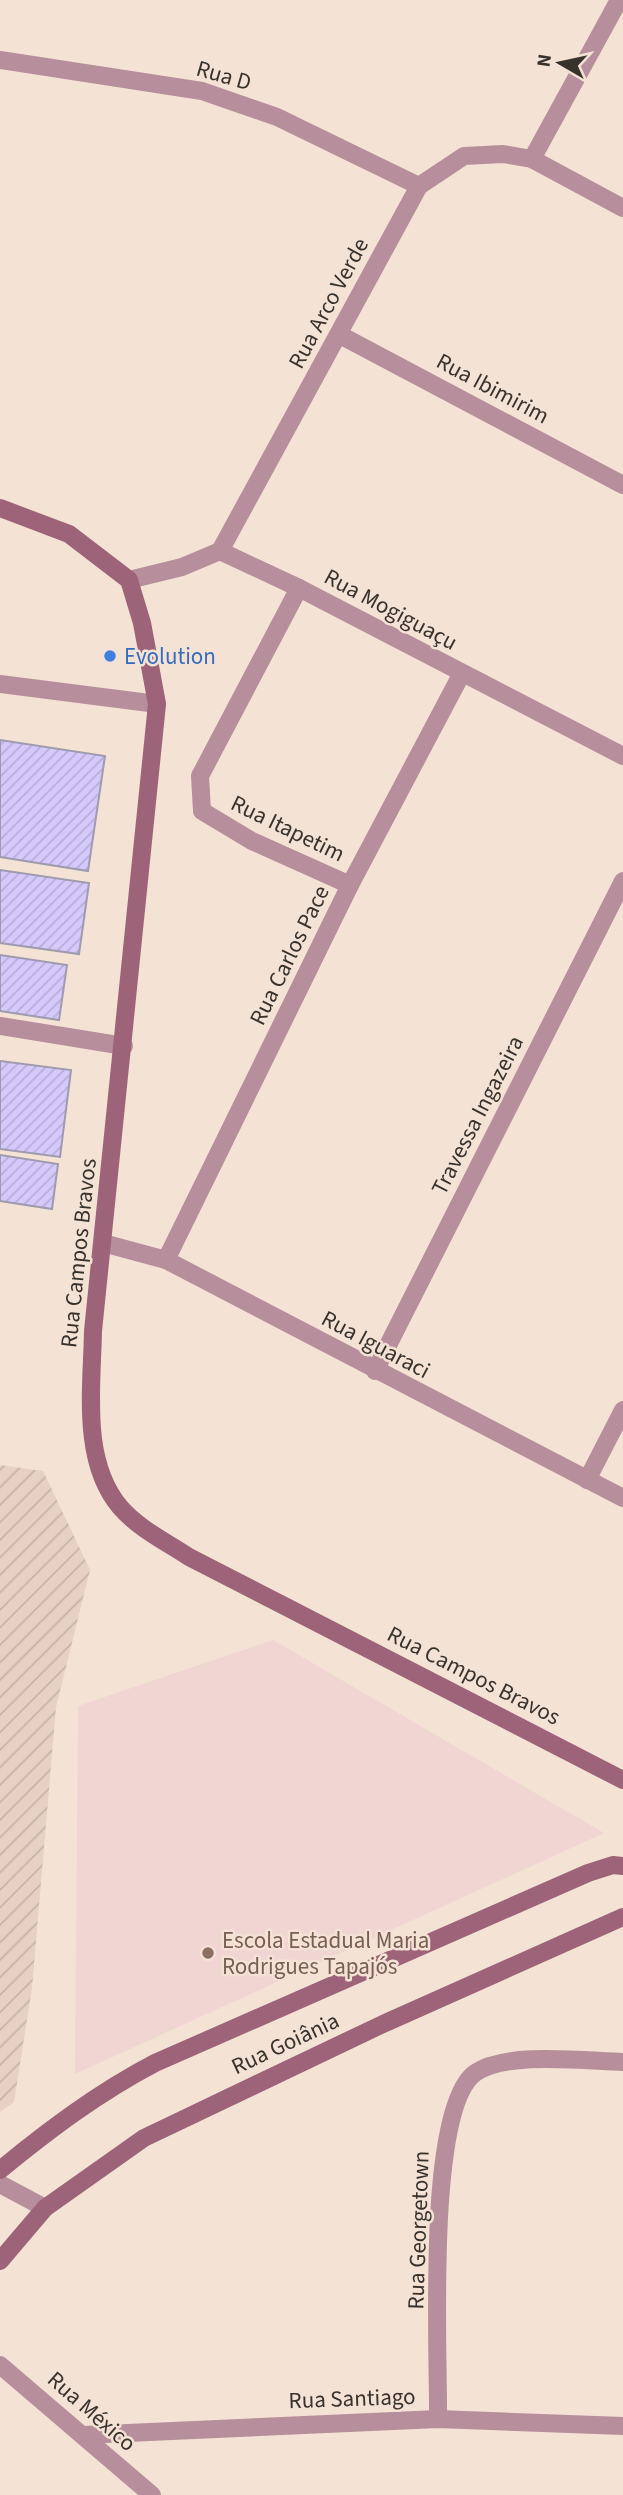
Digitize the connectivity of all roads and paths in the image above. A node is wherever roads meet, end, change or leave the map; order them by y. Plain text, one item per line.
1 (619, 0) edge
2 (0, 60) edge
3 (533, 159) junction
4 (419, 186) junction
5 (623, 208) edge
6 (340, 335) junction
7 (623, 485) edge
8 (0, 508) edge
9 (220, 551) junction
10 (128, 580) junction
11 (299, 588) junction
12 (461, 675) junction
13 (0, 684) edge
14 (157, 704) junction
15 (623, 756) edge
16 (623, 881) edge
17 (351, 885) junction
18 (0, 1026) edge
19 (124, 1046) junction
20 (103, 1244) junction
21 (166, 1260) junction
22 (375, 1371) junction
23 (623, 1410) edge
24 (587, 1479) junction
25 (623, 1498) edge
26 (623, 1780) edge
27 (623, 1866) edge
28 (623, 1917) edge
29 (623, 2062) edge
30 (0, 2170) edge
31 (0, 2185) edge
32 (45, 2208) junction
33 (0, 2261) edge
34 (0, 2365) edge
35 (438, 2419) junction
36 (623, 2426) edge
37 (83, 2435) junction
38 (152, 2495) edge

1 - 3 street
2 - 4 street, Rua D
3 - 4 street, Rua Arco Verde
3 - 5 street
4 - 6 street, Rua Arco Verde
6 - 7 street, Rua Ibimirim
6 - 9 street, Rua Arco Verde
8 - 10 street
9 - 10 street
9 - 11 street, Rua Mogiguaçu
10 - 14 street, Rua Campos Bravos
11 - 12 street, Rua Mogiguaçu
11 - 17 street, Rua Itapetim
12 - 15 street, Rua Mogiguaçu
12 - 17 street, Rua Carlos Pace
13 - 14 street
14 - 19 street, Rua Campos Bravos
16 - 22 street, Travessa Ingazeira
17 - 21 street, Rua Carlos Pace
18 - 19 street
19 - 20 street, Rua Campos Bravos
20 - 21 street, Rua Iguaraci
20 - 26 street, Rua Campos Bravos
21 - 22 street, Rua Iguaraci
22 - 24 street, Rua Iguaraci
23 - 24 street
24 - 25 street, Rua Iguaraci
27 - 30 street, Rua Goiânia
28 - 32 street, Rua Goiânia
29 - 35 street, Rua Georgetown
31 - 32 street
32 - 33 street, Rua Goiânia
34 - 37 street, Rua México
35 - 36 street, Rua Santiago
35 - 37 street, Rua Santiago
37 - 38 street, Rua México

